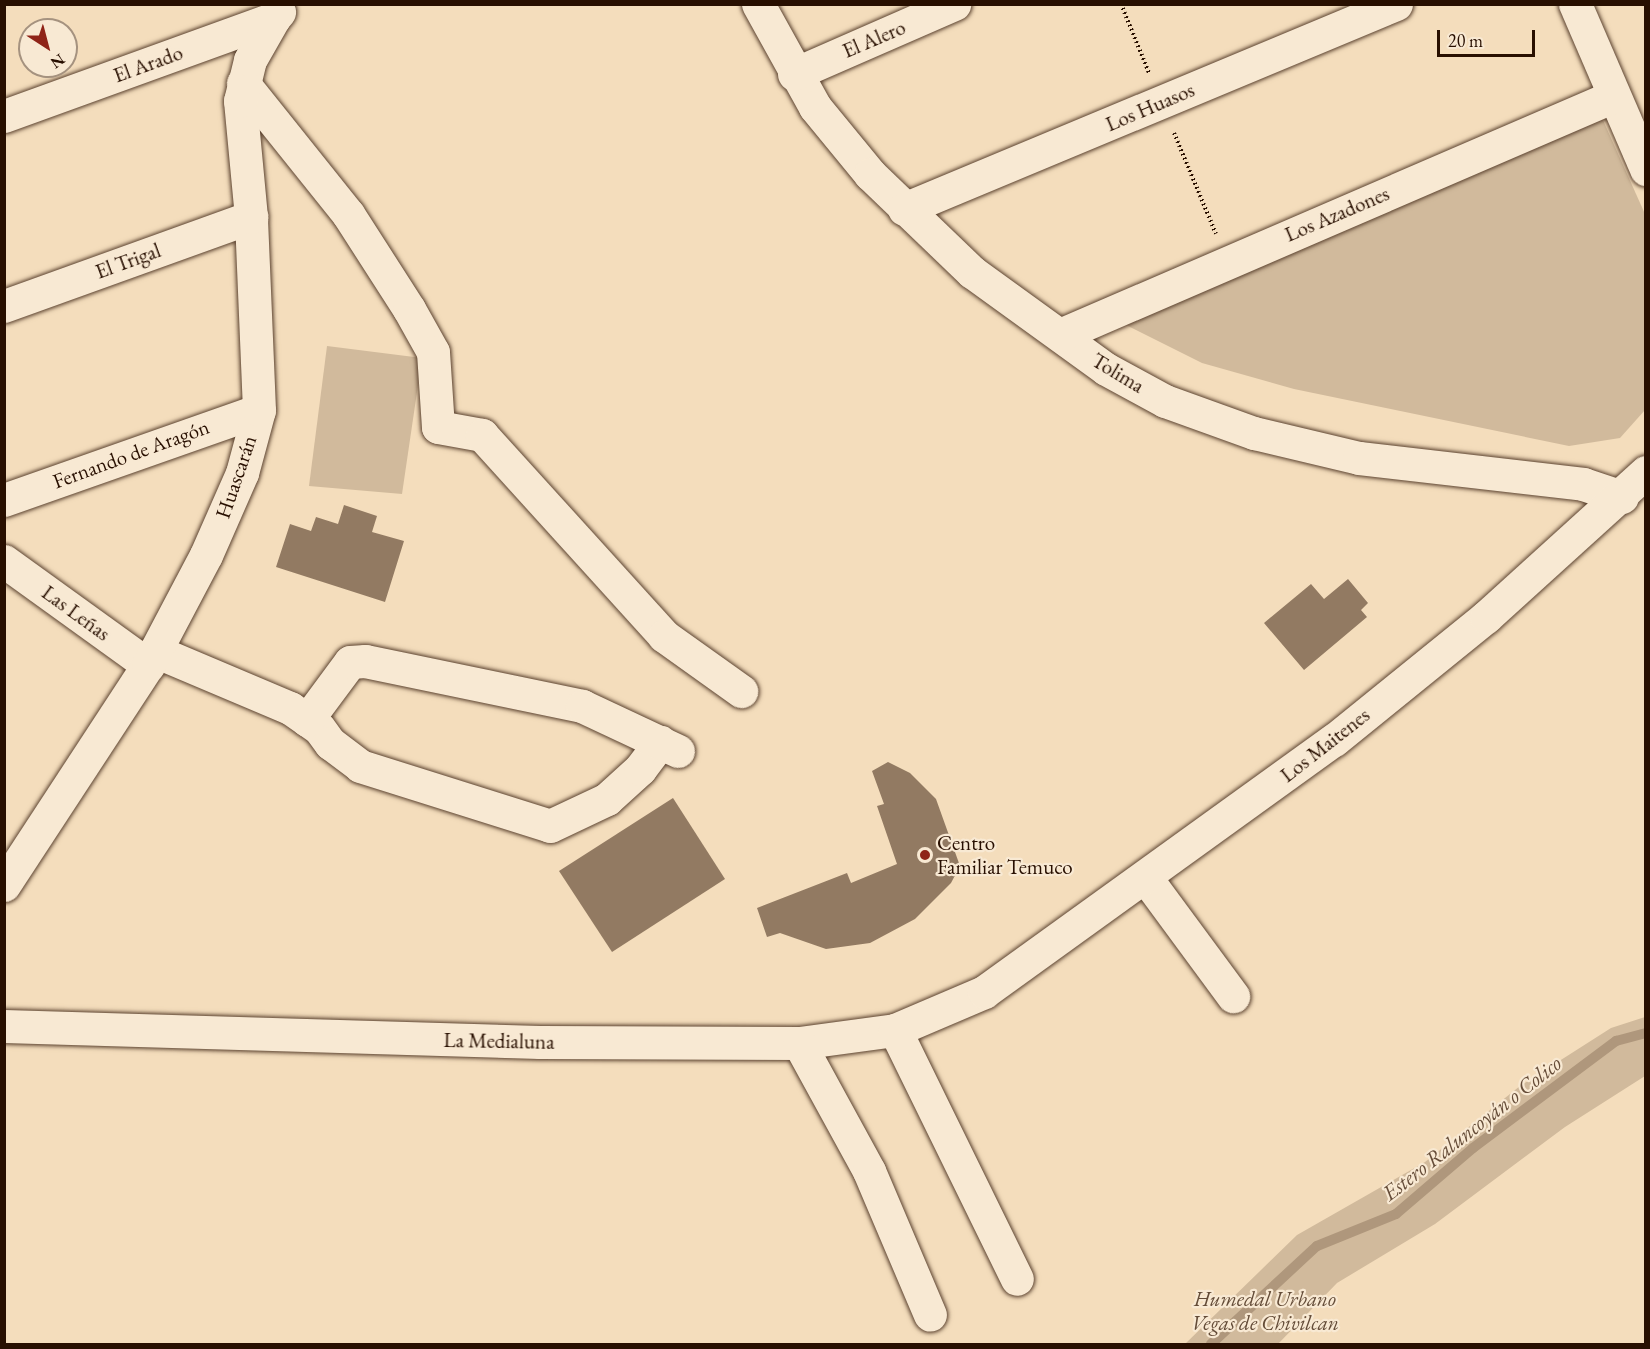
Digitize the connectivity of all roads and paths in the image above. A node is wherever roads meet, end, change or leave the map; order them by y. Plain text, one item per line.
1 (758, 4) edge
2 (954, 4) edge
3 (1121, 4) edge
4 (1396, 4) edge
5 (1575, 4) edge
6 (281, 11) edge
7 (794, 74) junction
8 (243, 82) junction
9 (1614, 96) junction
10 (1162, 103) junction
11 (4, 116) edge
12 (1646, 169) edge
13 (904, 209) junction
14 (251, 217) junction
15 (1227, 261) junction
16 (4, 306) edge
17 (1060, 335) junction
18 (258, 410) junction
19 (1646, 472) edge
20 (1622, 497) junction
21 (4, 500) edge
22 (4, 561) edge
23 (152, 658) junction
24 (741, 691) dead end
25 (308, 720) junction
26 (7, 875) edge
27 (1146, 878) junction
28 (984, 992) joint
29 (1233, 996) dead end
30 (4, 1026) edge
31 (895, 1030) junction
32 (799, 1043) junction
33 (1017, 1279) dead end
34 (930, 1315) dead end

1 - 7 street, Tolima
2 - 7 street, El Alero
3 - 10 path
4 - 10 street, Los Huasos
5 - 9 street
6 - 8 street, Huascarán
6 - 11 street, El Arado
7 - 13 street, Tolima
8 - 14 street, Huascarán
8 - 24 street
9 - 12 street
9 - 15 street, Los Azadones
10 - 13 street, Los Huasos
10 - 15 path
13 - 17 street, Tolima
14 - 16 street, El Trigal
14 - 18 street, Huascarán
15 - 17 street, Los Azadones
17 - 20 street, Tolima
18 - 21 street, Fernando de Aragón
18 - 23 street, Huascarán
19 - 20 street, Los Maitenes
20 - 27 street, Los Maitenes
22 - 23 street, Las Leñas
23 - 25 street, Las Leñas
23 - 26 street, Huascarán
25 - 25 street, Las Leñas
27 - 28 street, Los Maitenes
27 - 29 street
28 - 31 street, La Medialuna
30 - 32 street, La Medialuna
31 - 32 street, La Medialuna
31 - 33 street
32 - 34 street

